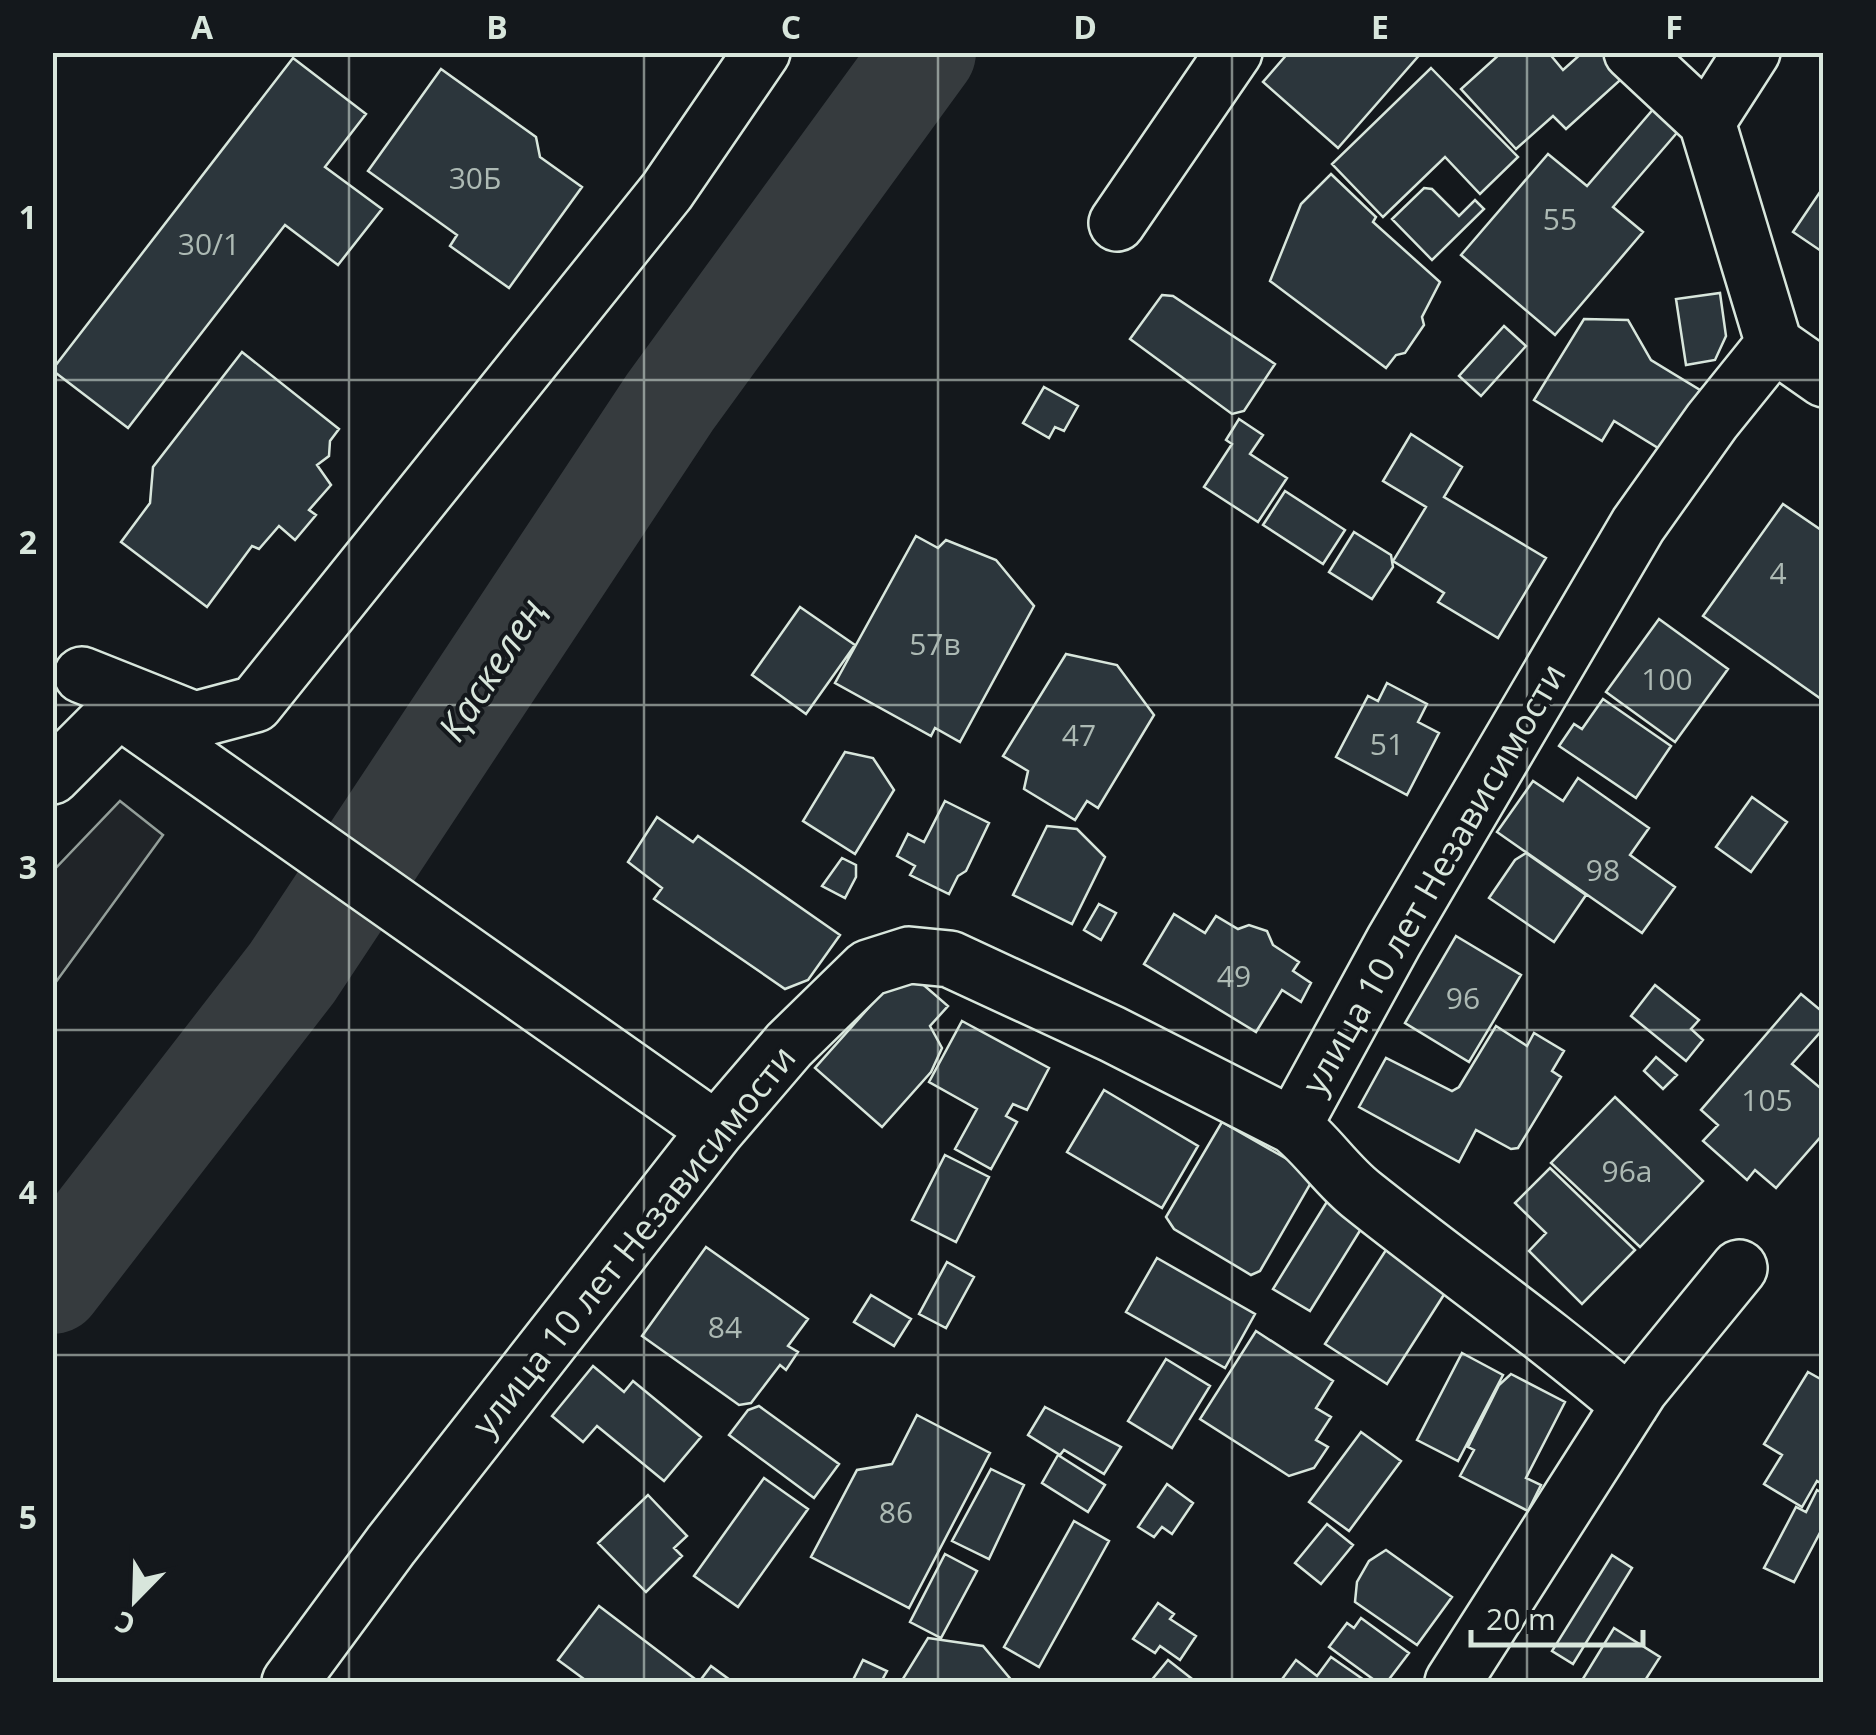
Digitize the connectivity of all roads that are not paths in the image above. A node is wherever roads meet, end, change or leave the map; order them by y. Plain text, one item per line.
1 (762, 52) edge
2 (1234, 52) edge
3 (1632, 52) edge
4 (1752, 52) edge
5 (1707, 122) junction
6 (1118, 223) dead end
7 (1774, 344) junction
8 (1824, 378) edge
9 (84, 679) edge
10 (52, 776) edge
11 (1292, 1126) junction
12 (716, 1130) junction
13 (1739, 1268) dead end
14 (1630, 1405) junction
15 (290, 1682) edge
16 (1453, 1682) edge

1 - 9 street
2 - 6 street
3 - 5 street
4 - 5 street
5 - 7 street
7 - 8 street
7 - 11 street, улица 10 лет Независимости
9 - 10 street
9 - 12 street
11 - 12 street, улица 10 лет Независимости
11 - 14 street
12 - 15 street, улица 10 лет Независимости
13 - 14 street
14 - 16 street

